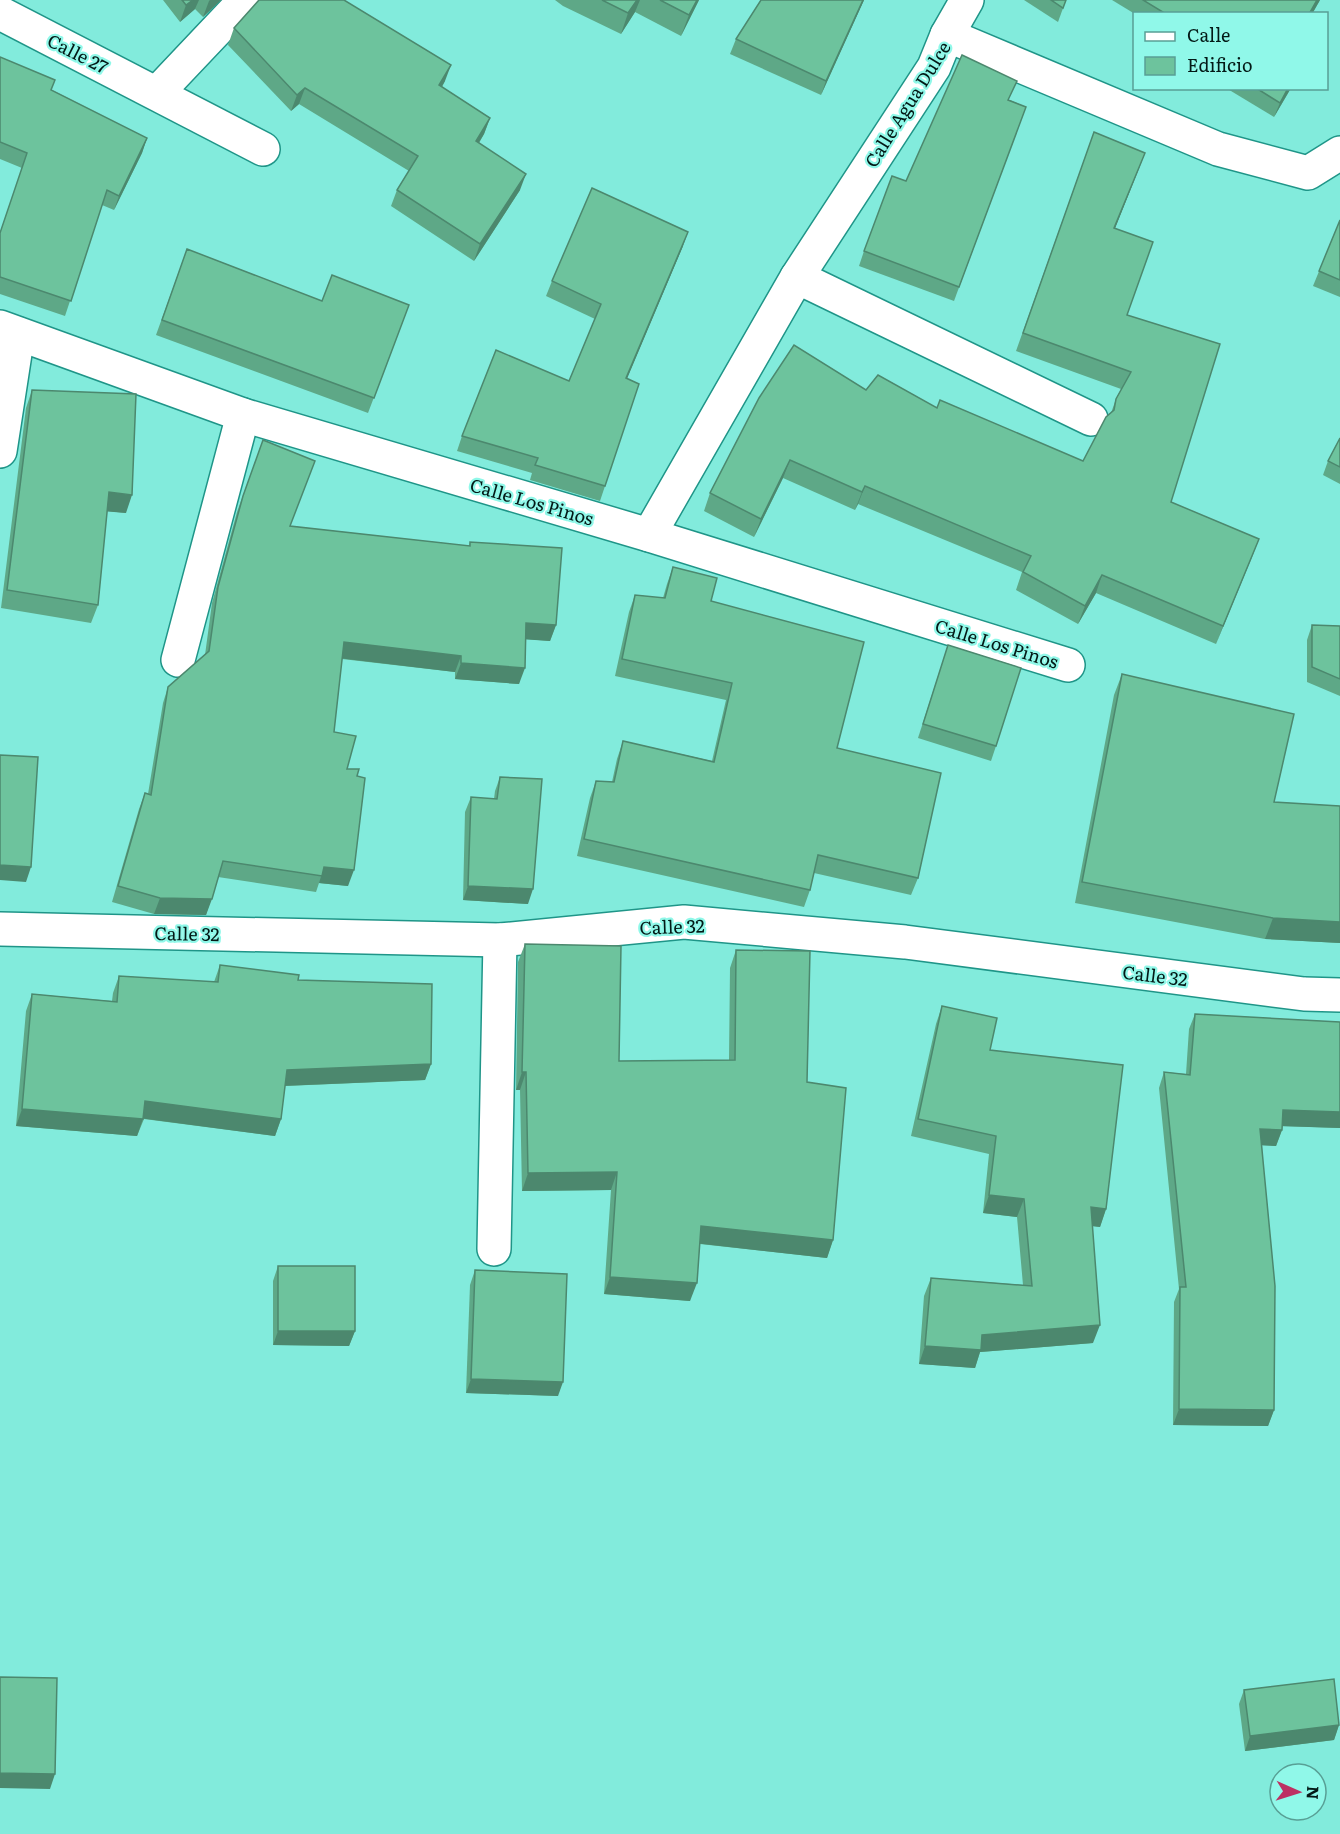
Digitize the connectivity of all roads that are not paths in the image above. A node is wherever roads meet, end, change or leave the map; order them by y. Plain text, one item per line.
1 (245, 0) edge
2 (967, 0) edge
3 (0, 13) edge
4 (947, 35) junction
5 (157, 93) junction
6 (263, 149) dead end
7 (1340, 153) edge
8 (797, 277) junction
9 (9, 330) edge
10 (243, 415) junction
11 (1091, 419) dead end
12 (0, 451) edge
13 (649, 535) junction
14 (178, 660) dead end
15 (1068, 665) dead end
16 (0, 929) edge
17 (500, 940) junction
18 (1340, 995) edge
19 (494, 1249) dead end

1 - 5 street
2 - 4 street
3 - 5 street, Calle 27
4 - 7 street, Calle Agua Dulce
4 - 8 street, Calle Agua Dulce
5 - 6 street, Calle 27
8 - 11 street
8 - 13 street, Calle Agua Dulce
9 - 10 street, Calle Los Pinos
9 - 12 street
10 - 13 street, Calle Los Pinos
10 - 14 street
13 - 15 street, Calle Los Pinos
16 - 17 street, Calle 32
17 - 18 street, Calle 32
17 - 19 street

